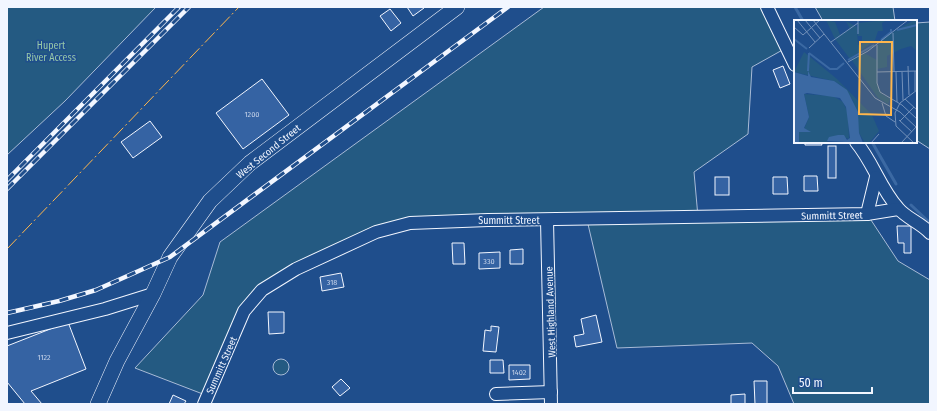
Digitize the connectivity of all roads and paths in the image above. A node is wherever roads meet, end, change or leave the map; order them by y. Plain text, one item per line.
1 (457, 7) edge
2 (767, 7) edge
3 (794, 63) edge
4 (857, 143) edge
5 (876, 177) junction
6 (898, 209) junction
7 (867, 214) junction
8 (547, 220) junction
9 (930, 232) edge
10 (153, 294) junction
11 (7, 332) edge
12 (496, 394) dead end
13 (551, 398) edge
14 (97, 402) edge
15 (204, 404) edge

1 - 10 main road, West Second Street
2 - 3 street
4 - 5 street
5 - 6 street
5 - 7 street
6 - 7 street, Summitt Street
6 - 9 street
7 - 8 street, Summitt Street
8 - 13 street, West Highland Avenue
8 - 15 street, Summitt Street
10 - 11 street
10 - 14 main road, West Second Street
12 - 13 street

